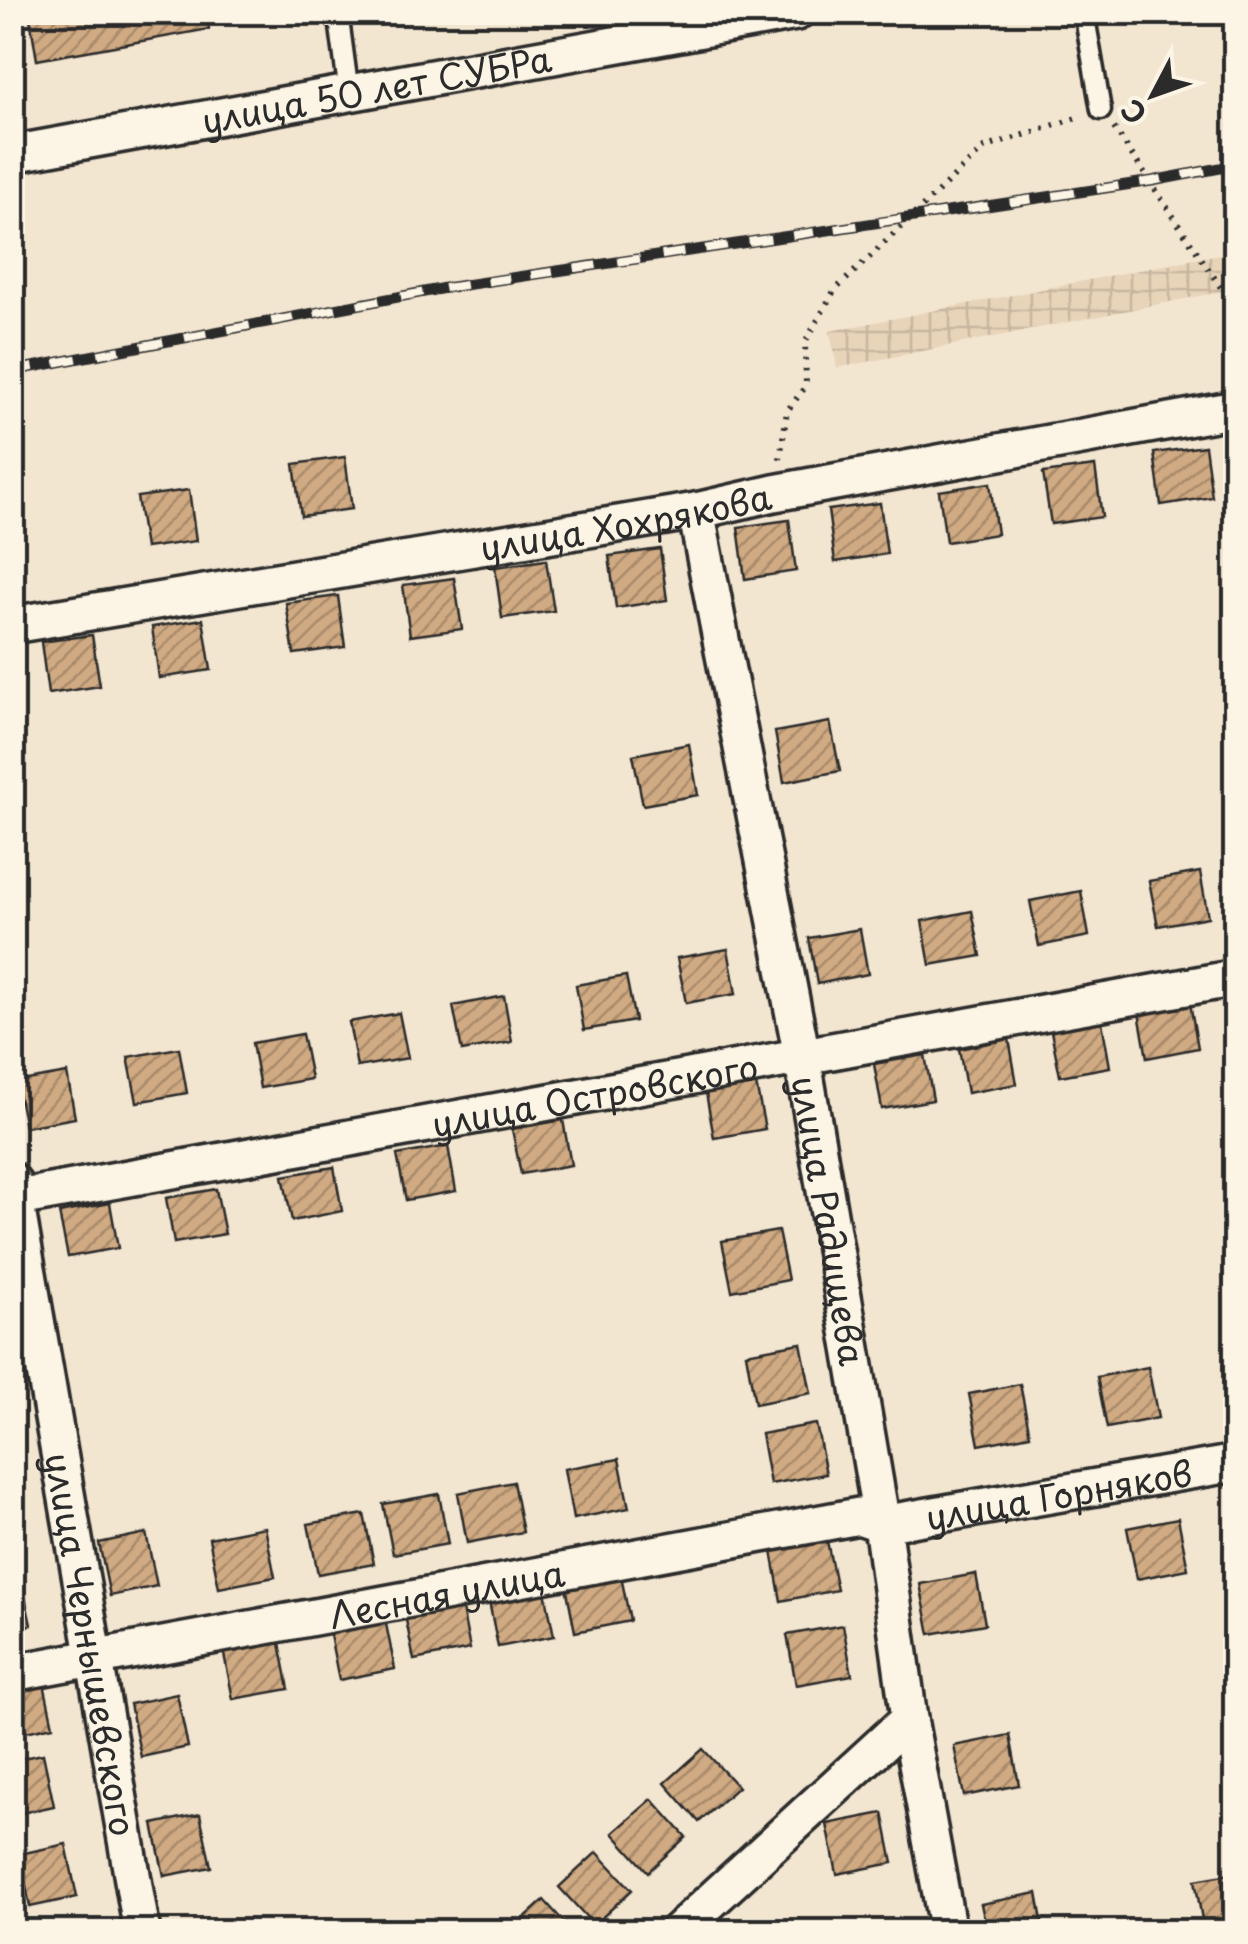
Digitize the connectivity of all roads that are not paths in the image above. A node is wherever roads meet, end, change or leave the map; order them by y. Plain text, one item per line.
1 (338, 12) edge
2 (796, 12) edge
3 (1084, 12) edge
4 (350, 94) junction
5 (1102, 110) road end
6 (12, 154) edge
7 (1236, 408) edge
8 (696, 511) junction
9 (12, 625) edge
10 (1236, 978) edge
11 (802, 1056) junction
12 (14, 1192) edge
13 (1236, 1463) edge
14 (882, 1524) junction
15 (97, 1658) junction
16 (12, 1673) edge
17 (909, 1719) junction
18 (142, 1932) edge
19 (677, 1932) edge
20 (948, 1932) edge

1 - 4 lane
2 - 4 street, улица 50 лет СУБРа
3 - 5 lane
4 - 6 street, улица 50 лет СУБРа
7 - 8 street, улица Хохрякова
8 - 9 street, улица Хохрякова
8 - 11 street, улица Радищева
10 - 11 street, улица Островского
11 - 12 street, улица Островского
11 - 14 street, улица Радищева
12 - 15 street, улица Чернышевского
13 - 14 street, улица Горняков
14 - 15 street, Лесная улица
14 - 17 street, улица Радищева
15 - 16 street, Лесная улица
15 - 18 street, улица Чернышевского
17 - 19 street
17 - 20 street, улица Радищева

